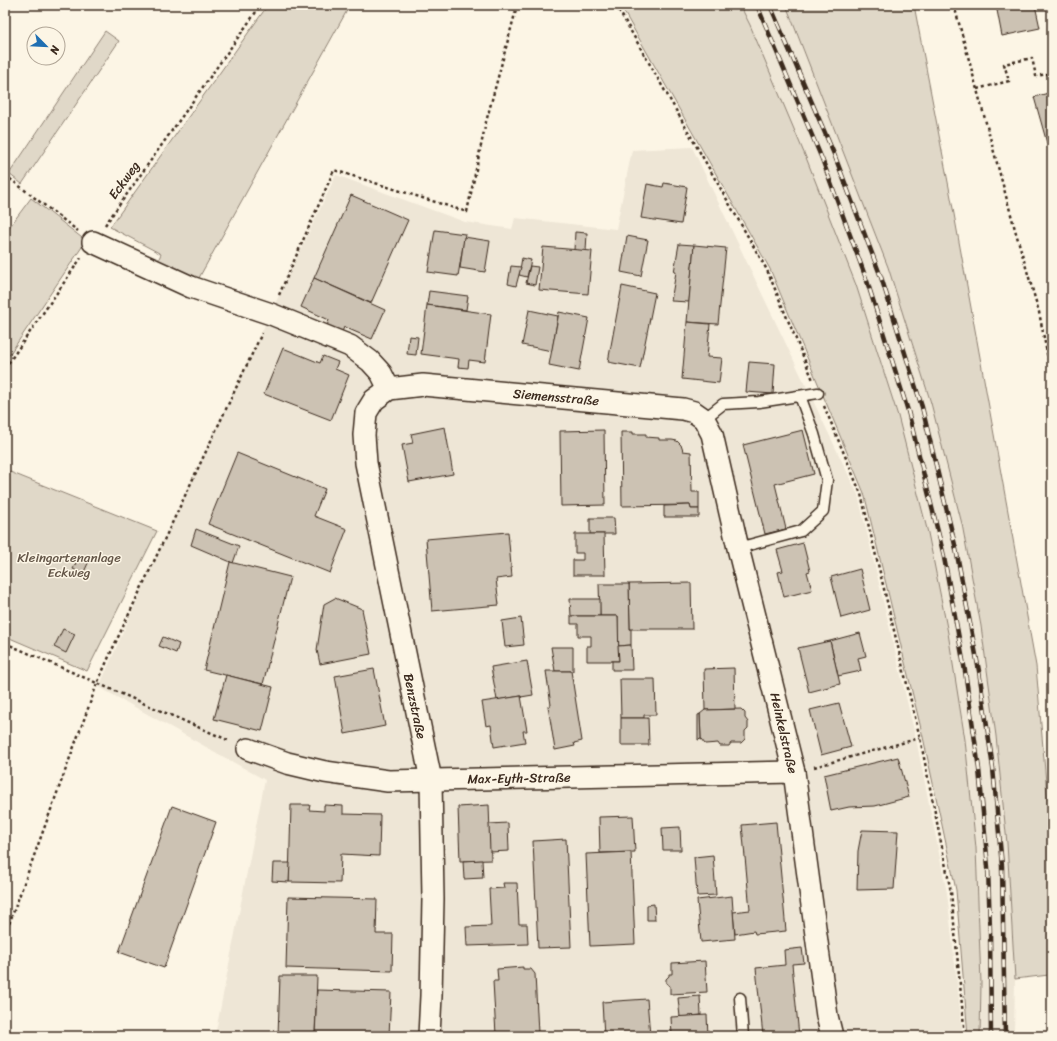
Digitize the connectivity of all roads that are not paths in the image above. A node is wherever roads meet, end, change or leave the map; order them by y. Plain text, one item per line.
1 (93, 242) road end
2 (389, 389) junction
3 (818, 393) road end
4 (800, 396) junction
5 (708, 427) junction
6 (738, 548) junction
7 (248, 749) road end
8 (794, 772) junction
9 (431, 780) junction
10 (740, 998) dead end
11 (429, 1036) edge
12 (742, 1036) edge
13 (832, 1036) edge

1 - 2 street
2 - 5 street, Siemensstraße
2 - 9 street, Benzstraße
3 - 4 lane
4 - 5 lane
4 - 6 lane
5 - 6 street, Heinkelstraße
6 - 8 street, Heinkelstraße
7 - 9 street, Max-Eyth-Straße
8 - 9 street, Max-Eyth-Straße
8 - 13 street, Heinkelstraße
9 - 11 street, Benzstraße
10 - 12 lane

